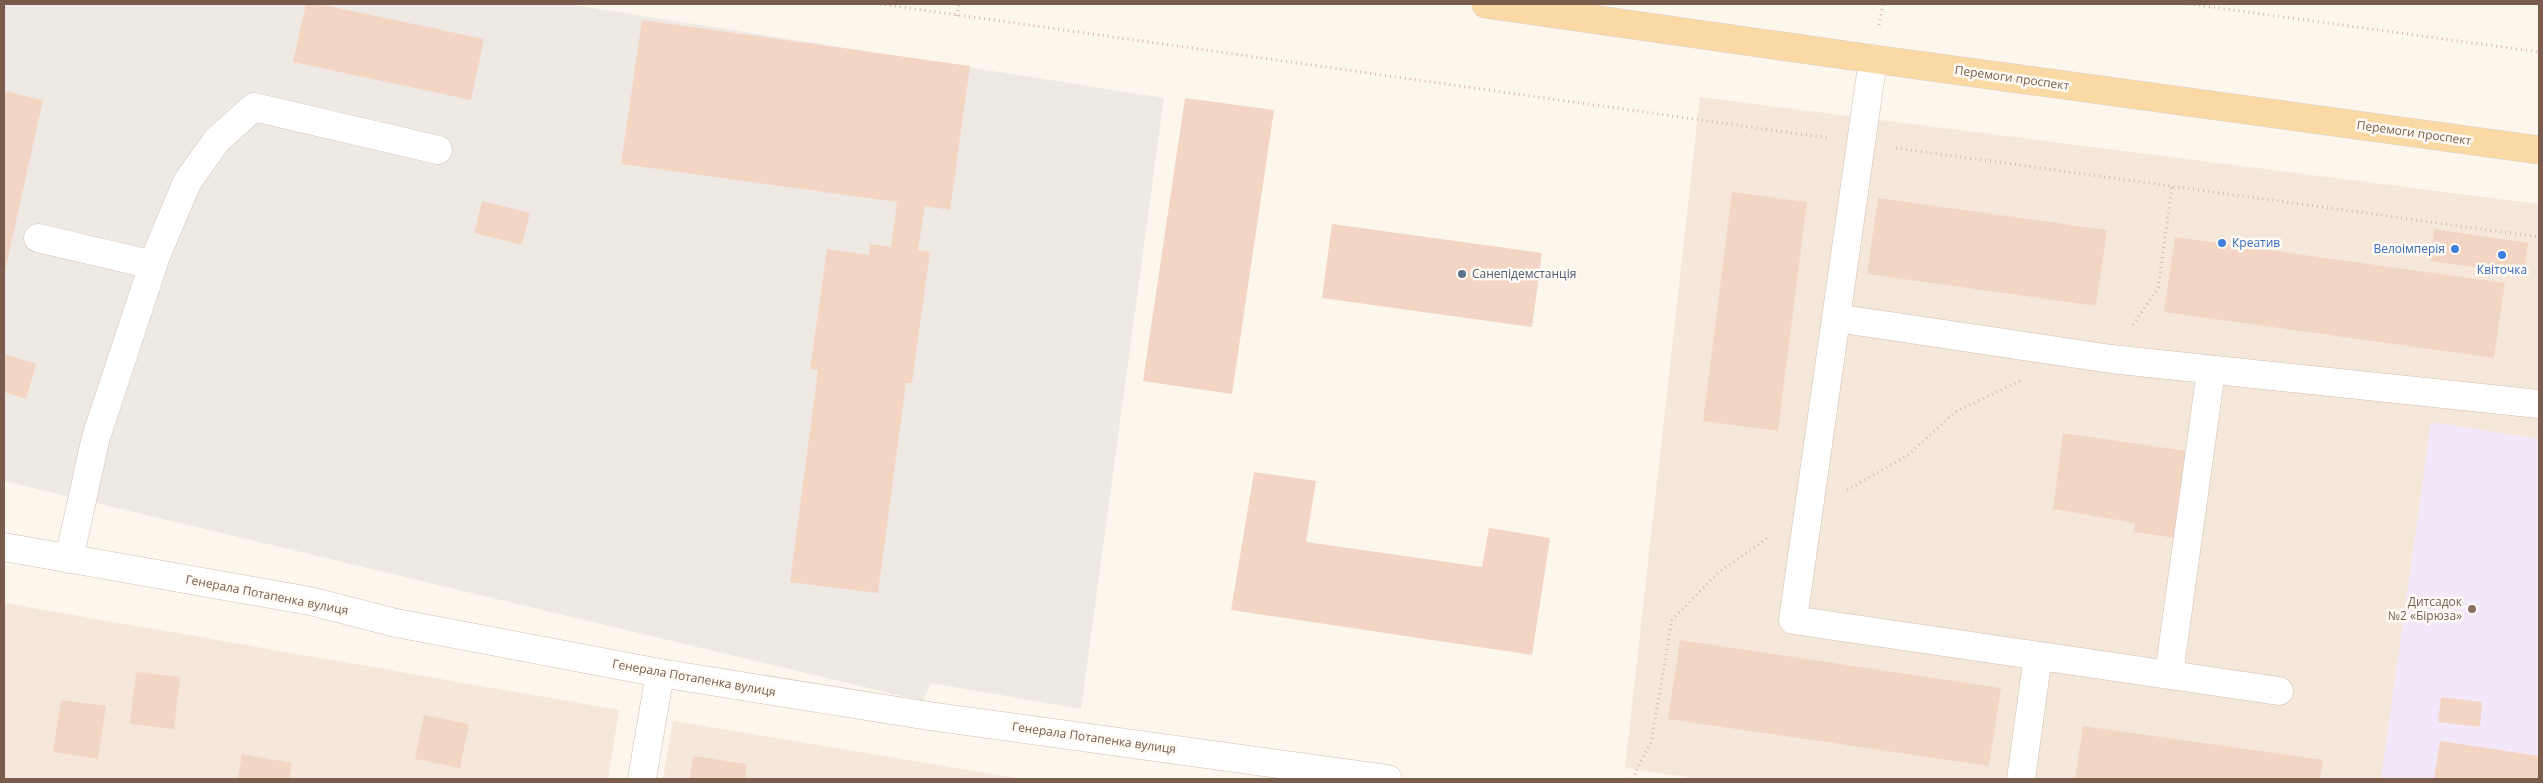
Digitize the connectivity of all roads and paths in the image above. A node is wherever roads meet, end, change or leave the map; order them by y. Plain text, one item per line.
1 (880, 4) edge
2 (959, 4) edge
3 (1486, 4) edge
4 (2189, 4) edge
5 (957, 16) junction
6 (2539, 52) edge
7 (1873, 59) junction
8 (1861, 143) junction
9 (438, 150) dead end
10 (2539, 150) edge
11 (2172, 187) junction
12 (2539, 237) edge
13 (38, 238) dead end
14 (153, 266) junction
15 (1836, 318) junction
16 (2111, 359) junction
17 (2211, 371) junction
18 (2539, 404) edge
19 (4, 547) edge
20 (69, 559) junction
21 (2038, 656) junction
22 (660, 673) junction
23 (2169, 674) junction
24 (2279, 691) dead end
25 (642, 779) edge
26 (1388, 779) edge
27 (2021, 779) edge

1 - 5 path
2 - 5 path
3 - 7 main road, Перемоги проспект
4 - 6 path
5 - 8 path
7 - 8 street
7 - 10 main road, Перемоги проспект
8 - 11 path
8 - 15 street
9 - 14 street
11 - 12 path
11 - 16 path
13 - 14 street
14 - 20 street
15 - 16 street
15 - 21 street
16 - 17 street
17 - 18 street
17 - 23 street
19 - 20 street, Генерала Потапенка вулиця
20 - 22 street, Генерала Потапенка вулиця
21 - 23 street
21 - 27 street
22 - 25 street
22 - 26 street, Генерала Потапенка вулиця
23 - 24 street

